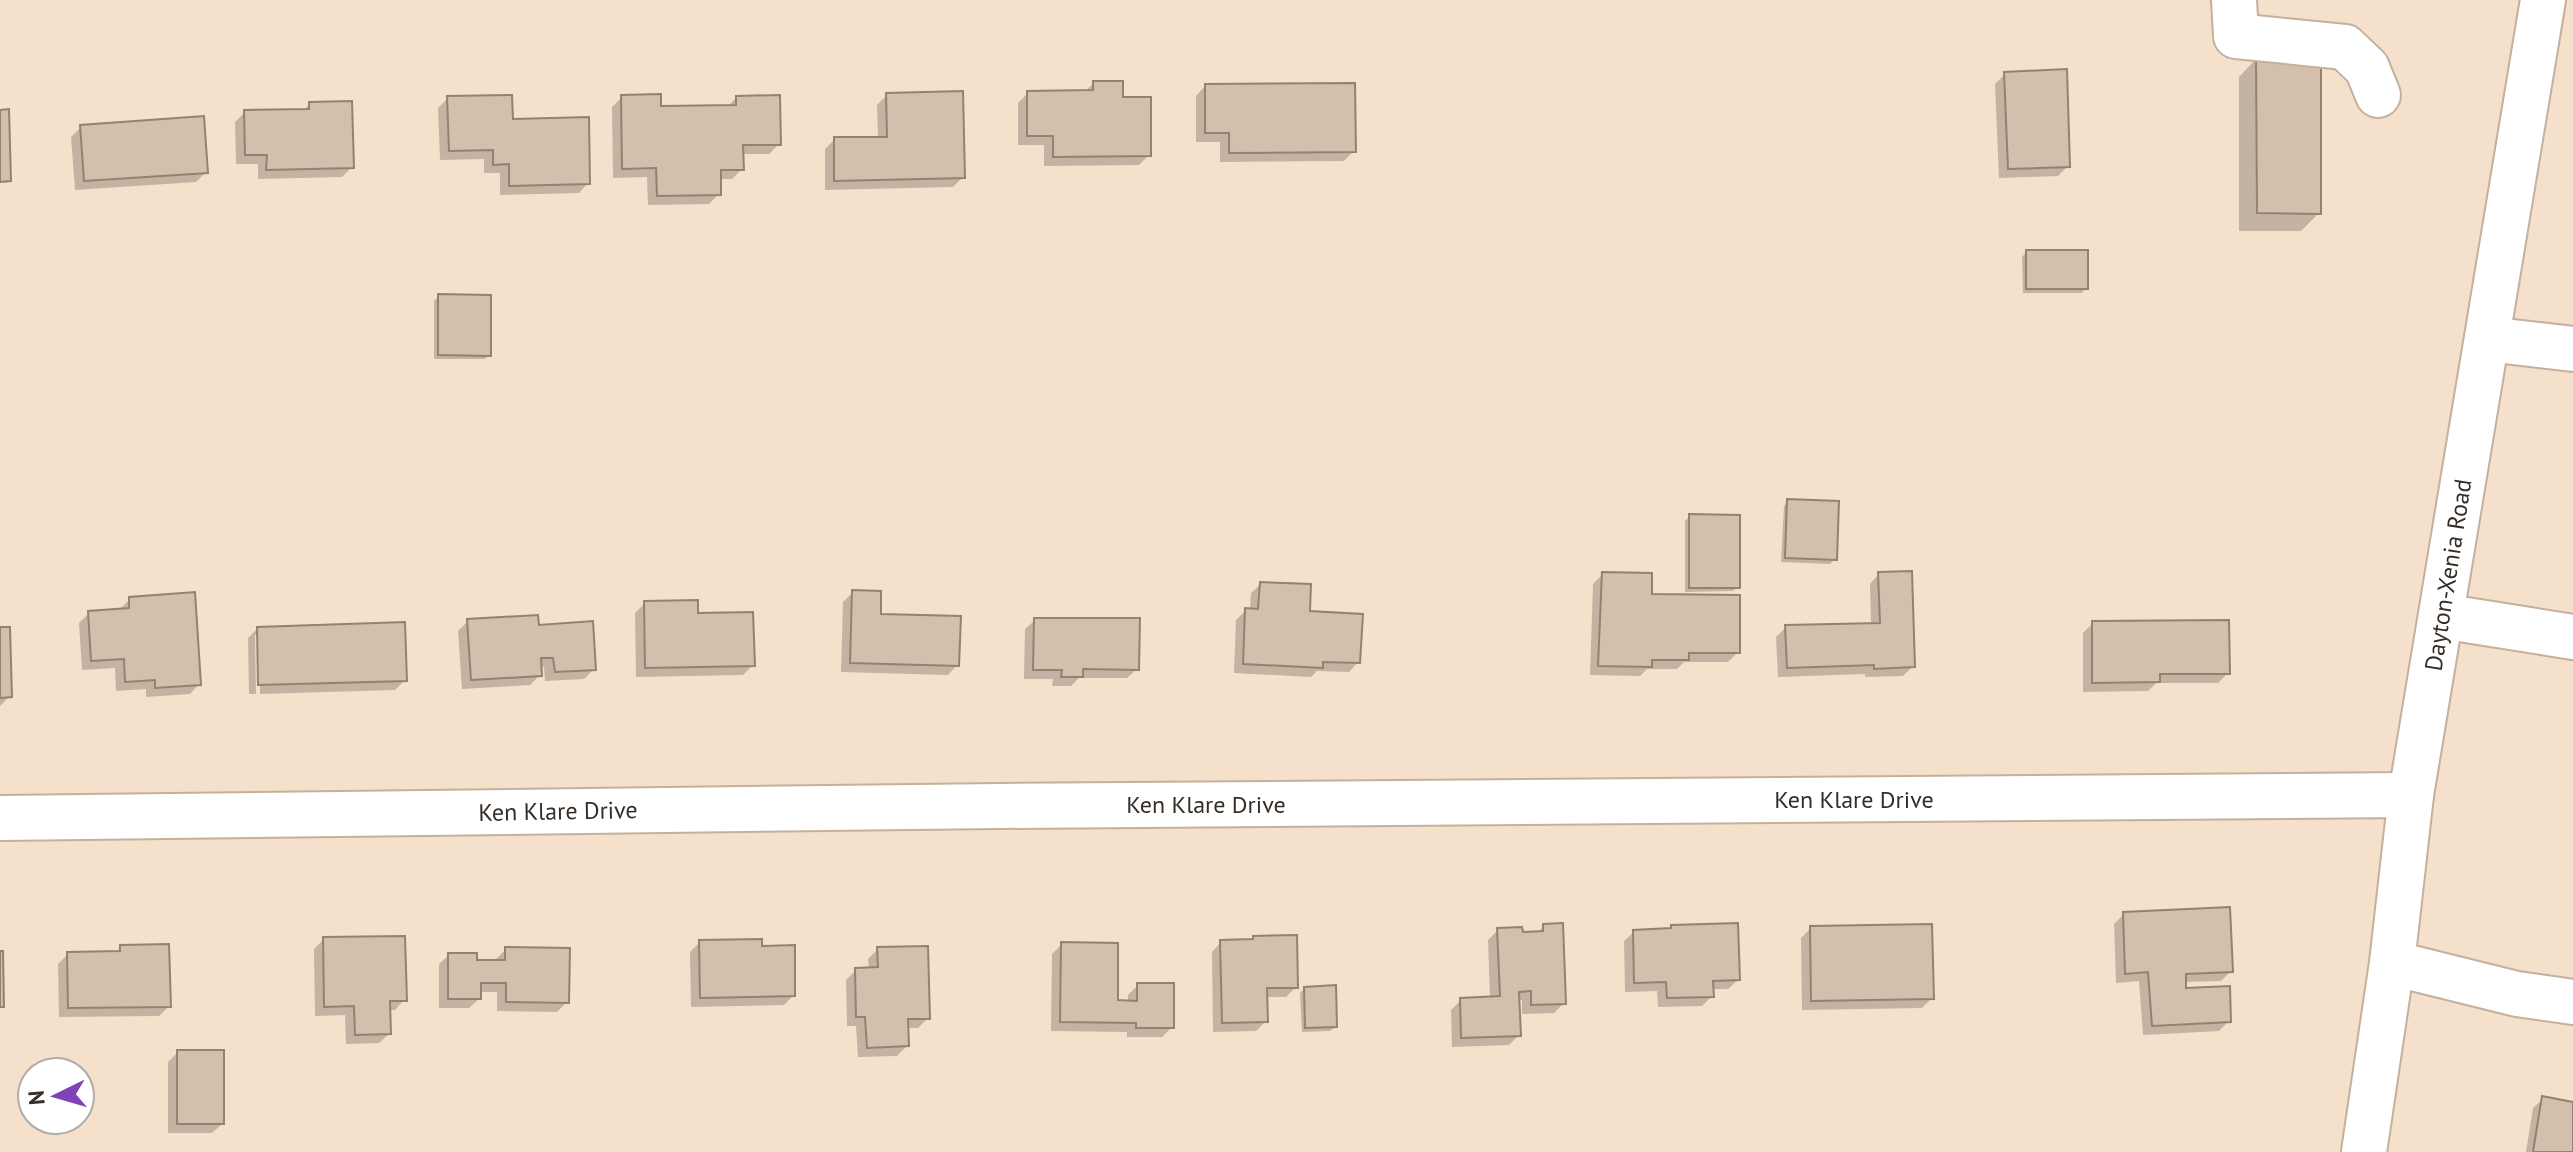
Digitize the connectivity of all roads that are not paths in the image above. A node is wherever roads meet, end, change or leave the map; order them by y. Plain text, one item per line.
1 (2543, 0) edge
2 (2235, 18) edge
3 (2378, 95) dead end
4 (2487, 339) junction
5 (2573, 349) edge
6 (2441, 616) junction
7 (2573, 637) edge
8 (2411, 795) junction
9 (0, 818) edge
10 (2392, 963) junction
11 (2573, 1002) edge
12 (2364, 1152) edge

1 - 4 street, Dayton-Xenia Road
2 - 3 street
4 - 5 street
4 - 6 street, Dayton-Xenia Road
6 - 7 street
6 - 8 street, Dayton-Xenia Road
8 - 9 street, Ken Klare Drive
8 - 10 street, Dayton-Xenia Road
10 - 11 street
10 - 12 street, Dayton-Xenia Road

